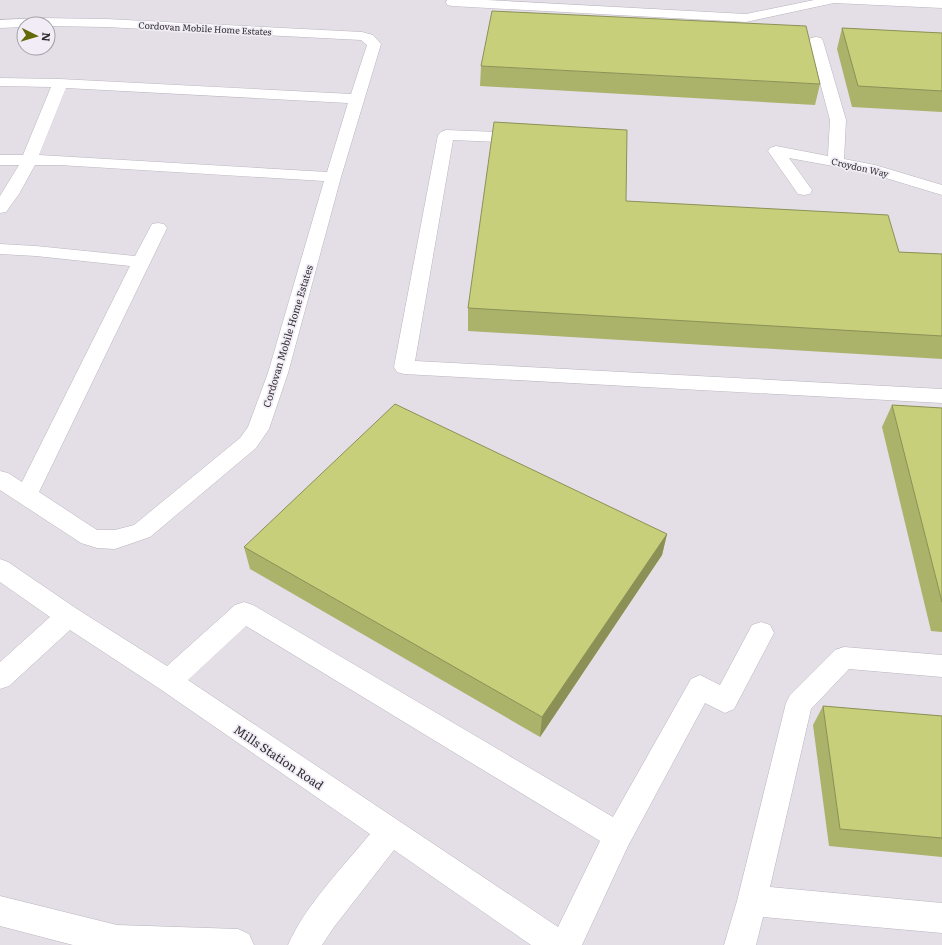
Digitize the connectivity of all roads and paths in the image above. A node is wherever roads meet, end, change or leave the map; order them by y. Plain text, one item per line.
1 (453, 0) edge
2 (835, 0) edge
3 (942, 4) edge
4 (0, 24) edge
5 (816, 42) dead end
6 (0, 82) edge
7 (60, 83) junction
8 (356, 99) junction
9 (539, 139) edge
10 (0, 160) edge
11 (30, 160) junction
12 (836, 161) junction
13 (333, 177) junction
14 (804, 190) dead end
15 (942, 190) edge
16 (0, 208) edge
17 (158, 228) dead end
18 (0, 249) edge
19 (141, 262) junction
20 (942, 396) edge
21 (0, 479) edge
22 (26, 496) junction
23 (0, 569) edge
24 (68, 616) junction
25 (761, 633) dead end
26 (942, 666) edge
27 (0, 678) edge
28 (169, 681) junction
29 (390, 832) junction
30 (618, 836) junction
31 (752, 901) junction
32 (0, 911) edge
33 (942, 918) edge
34 (238, 945) edge
35 (304, 945) edge
36 (558, 945) edge
37 (566, 945) edge
38 (740, 945) edge

1 - 2 street
2 - 3 street
4 - 8 street, Cordovan Mobile Home Estates
5 - 12 street
6 - 7 street
7 - 8 street
7 - 11 street
8 - 13 street, Cordovan Mobile Home Estates
9 - 20 street
10 - 11 street
11 - 13 street
11 - 16 street
12 - 14 street, Croydon Way
12 - 15 street, Croydon Way
13 - 22 street, Cordovan Mobile Home Estates
17 - 19 street
18 - 19 street
19 - 22 street
21 - 22 street, Cordovan Mobile Home Estates
23 - 24 street, Mills Station Road
24 - 27 street
24 - 28 street, Mills Station Road
25 - 30 street
26 - 31 street
28 - 29 street, Mills Station Road
28 - 30 street
29 - 35 street
29 - 36 street, Mills Station Road
30 - 37 street
31 - 33 street
31 - 38 street
32 - 34 street

